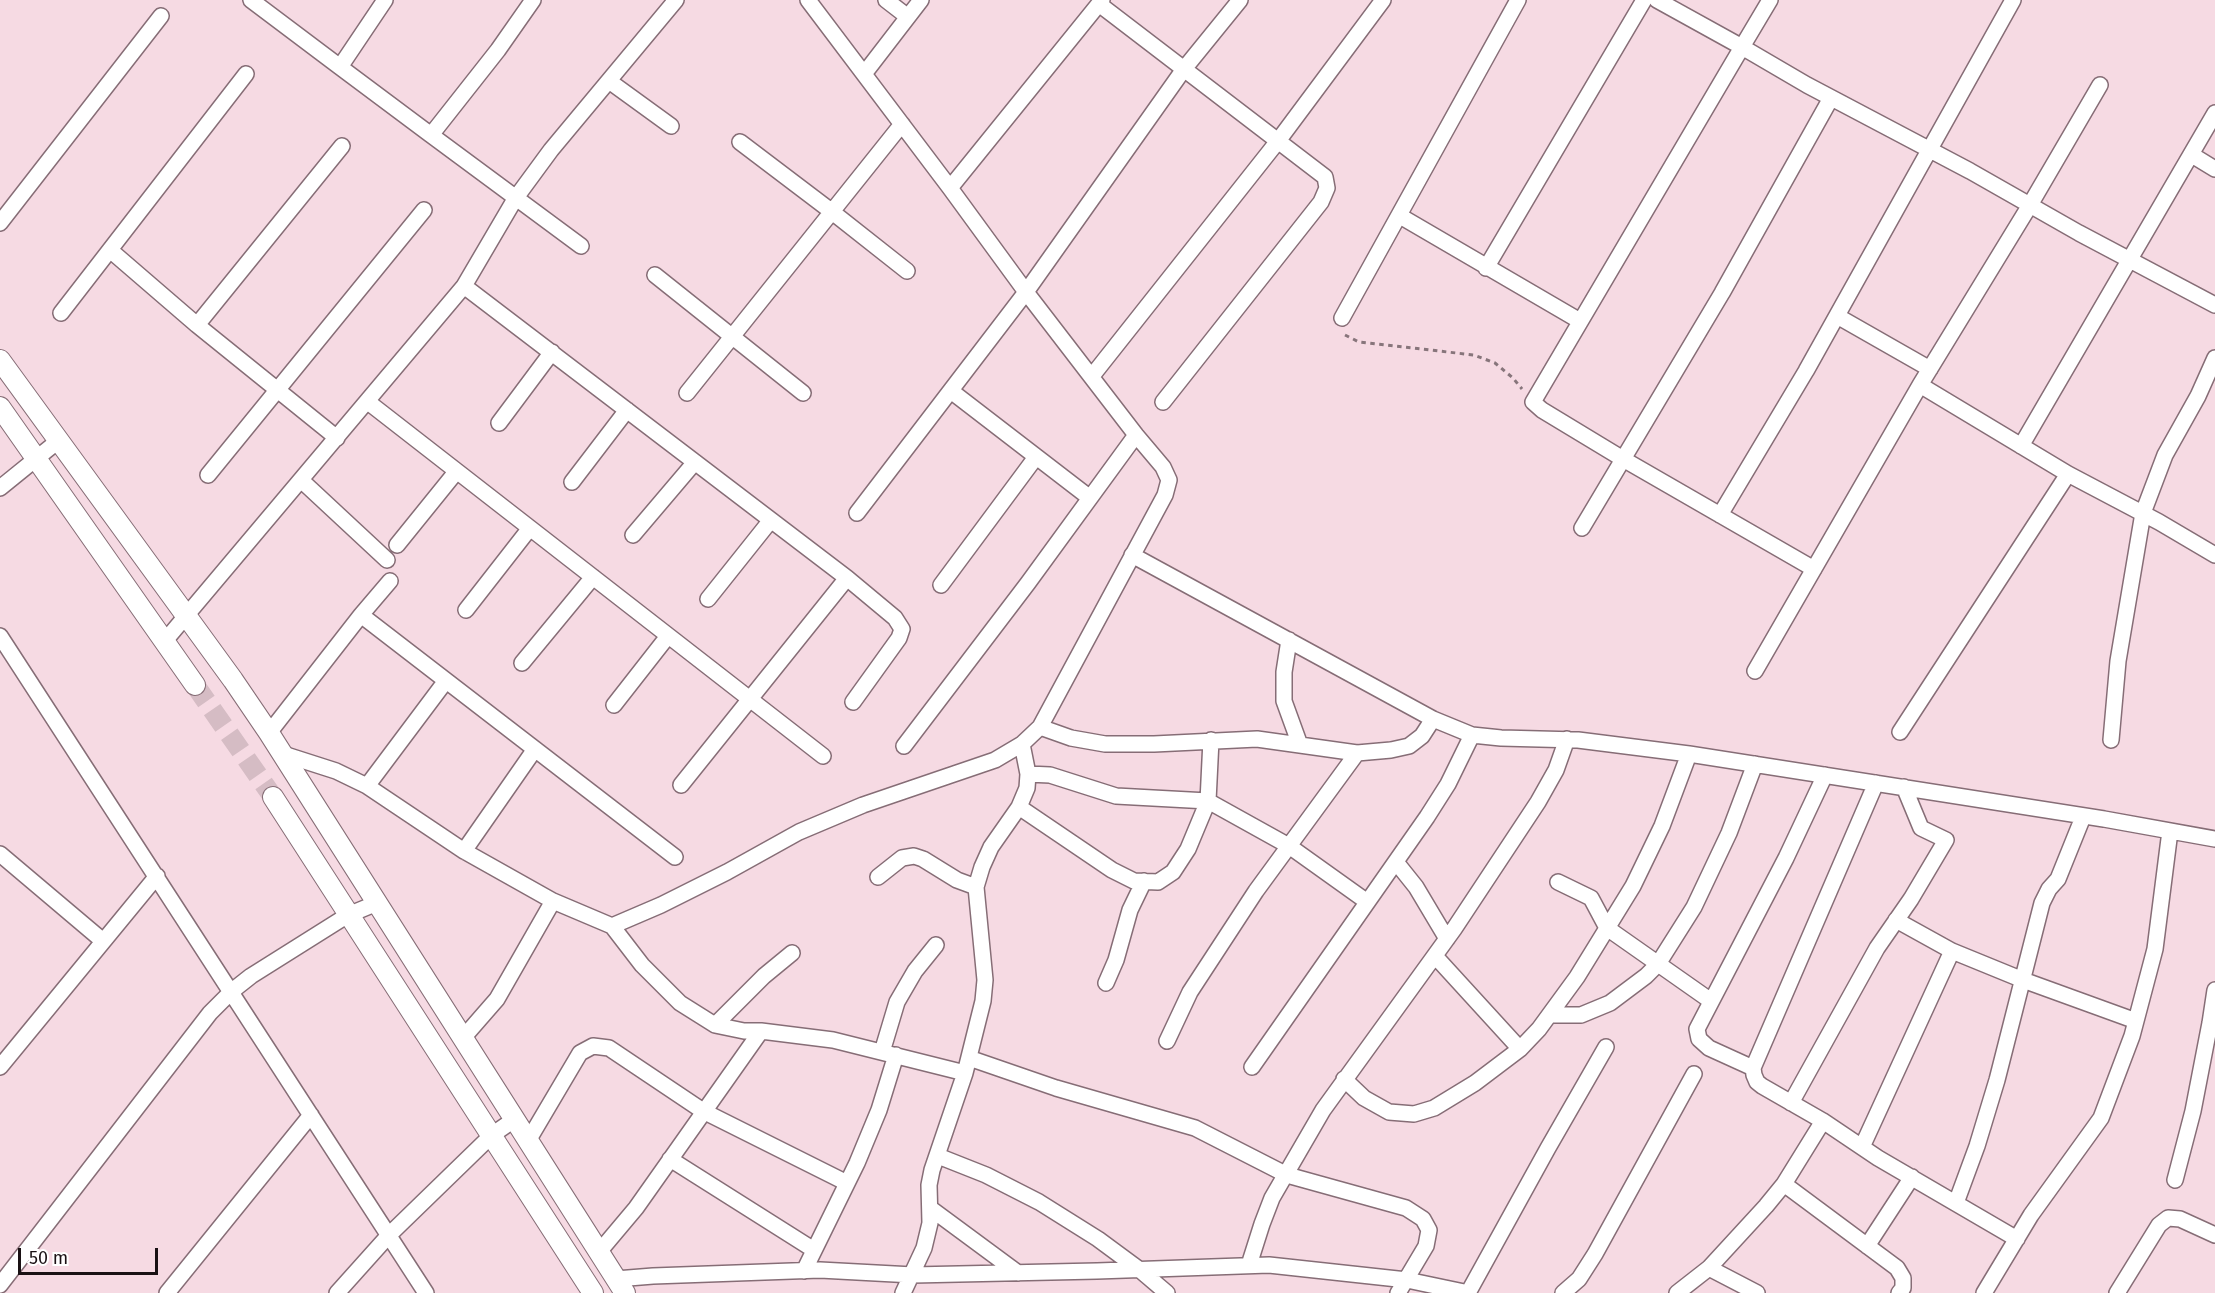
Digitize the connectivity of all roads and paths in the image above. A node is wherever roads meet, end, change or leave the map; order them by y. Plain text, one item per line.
1 (251, 0) edge
2 (385, 0) edge
3 (533, 0) edge
4 (676, 0) edge
5 (808, 0) edge
6 (886, 0) edge
7 (921, 0) edge
8 (1240, 0) edge
9 (1383, 0) edge
10 (1518, 0) edge
11 (1644, 0) edge
12 (1657, 0) edge
13 (1770, 0) edge
14 (2013, 0) edge
15 (1100, 2) edge
16 (161, 16) dead end
17 (908, 18) junction
18 (1742, 48) junction
19 (340, 67) junction
20 (1184, 69) junction
21 (246, 74) dead end
22 (864, 74) junction
23 (609, 81) junction
24 (2100, 85) dead end
25 (1831, 98) junction
26 (2215, 113) edge
27 (902, 124) junction
28 (671, 126) dead end
29 (431, 135) junction
30 (1278, 141) junction
31 (740, 142) dead end
32 (342, 146) dead end
33 (1929, 150) junction
34 (2192, 155) junction
35 (2215, 169) edge
36 (950, 188) junction
37 (515, 199) junction
38 (2030, 205) junction
39 (424, 210) dead end
40 (831, 211) junction
41 (1400, 216) junction
42 (0, 223) edge
43 (581, 246) dead end
44 (110, 250) junction
45 (2129, 259) junction
46 (1486, 268) junction
47 (907, 271) dead end
48 (655, 275) dead end
49 (464, 286) junction
50 (1026, 292) junction
51 (2215, 305) edge
52 (61, 313) dead end
53 (1837, 316) junction
54 (1342, 318) joint
55 (1580, 321) junction
56 (197, 325) junction
57 (731, 337) junction
58 (552, 352) junction
59 (2215, 358) edge
60 (0, 360) edge
61 (1930, 369) junction
62 (1092, 376) junction
63 (1920, 385) junction
64 (276, 390) junction
65 (951, 391) junction
66 (687, 393) dead end
67 (802, 393) dead end
68 (368, 402) junction
69 (1163, 402) dead end
70 (1533, 402) junction
71 (0, 407) edge
72 (627, 410) junction
73 (499, 423) dead end
74 (1136, 435) junction
75 (337, 438) junction
76 (58, 441) junction
77 (2021, 446) junction
78 (1036, 457) junction
79 (37, 458) junction
80 (1623, 459) junction
81 (695, 462) junction
82 (456, 472) junction
83 (2068, 474) junction
84 (208, 475) dead end
85 (302, 480) junction
86 (572, 482) dead end
87 (0, 488) edge
88 (1090, 498) junction
89 (857, 513) dead end
90 (2143, 513) junction
91 (1720, 515) junction
92 (771, 520) junction
93 (530, 528) junction
94 (1582, 528) dead end
95 (633, 535) dead end
96 (397, 545) dead end
97 (1132, 555) junction
98 (2215, 555) edge
99 (387, 560) dead end
100 (1815, 569) junction
101 (593, 577) junction
102 (847, 578) junction
103 (390, 581) dead end
104 (940, 585) dead end
105 (708, 599) dead end
106 (466, 610) dead end
107 (187, 615) junction
108 (361, 615) junction
109 (0, 636) edge
110 (668, 636) junction
111 (1289, 640) junction
112 (164, 642) junction
113 (522, 663) dead end
114 (1755, 671) dead end
115 (445, 682) junction
116 (195, 685) tunnel mouth
117 (751, 701) junction
118 (854, 702) dead end
119 (614, 705) dead end
120 (1432, 720) junction
121 (1040, 727) junction
122 (1900, 732) dead end
123 (269, 733) junction
124 (1472, 735) junction
125 (1567, 739) junction
126 (1211, 740) junction
127 (2111, 740) dead end
128 (1022, 744) junction
129 (1300, 745) junction
130 (904, 746) dead end
131 (535, 749) junction
132 (1357, 753) junction
133 (283, 754) junction
134 (1689, 754) junction
135 (824, 756) dead end
136 (1755, 764) junction
137 (1028, 774) junction
138 (1825, 775) junction
139 (1876, 783) junction
140 (681, 785) dead end
141 (367, 786) junction
142 (1904, 787) junction
143 (273, 797) tunnel mouth
144 (1208, 801) junction
145 (1019, 807) junction
146 (2083, 817) junction
147 (2170, 831) junction
148 (2215, 839) edge
149 (1289, 846) junction
150 (464, 851) junction
151 (675, 857) dead end
152 (2, 860) edge
153 (1396, 862) junction
154 (157, 876) junction
155 (878, 877) dead end
156 (1144, 881) junction
157 (1558, 882) dead end
158 (976, 887) junction
159 (553, 901) junction
160 (1366, 901) junction
161 (377, 903) junction
162 (348, 915) junction
163 (1896, 921) junction
164 (612, 926) junction
165 (1607, 928) junction
166 (1447, 939) junction
167 (103, 941) junction
168 (936, 945) dead end
169 (1952, 951) junction
170 (792, 953) dead end
171 (1435, 956) junction
172 (1658, 964) junction
173 (2023, 980) junction
174 (1106, 983) dead end
175 (2215, 990) edge
176 (232, 991) junction
177 (1711, 1001) junction
178 (1550, 1015) junction
179 (2136, 1021) junction
180 (715, 1024) junction
181 (744, 1031) junction
182 (761, 1031) junction
183 (463, 1038) junction
184 (1167, 1041) dead end
185 (751, 1045) junction
186 (1606, 1047) dead end
187 (1520, 1049) junction
188 (889, 1054) junction
189 (967, 1066) junction
190 (0, 1067) edge
191 (1252, 1067) dead end
192 (1754, 1068) junction
193 (1694, 1074) dead end
194 (1344, 1079) junction
195 (1791, 1103) junction
196 (703, 1111) junction
197 (311, 1115) junction
198 (515, 1119) junction
199 (1823, 1120) junction
200 (492, 1135) junction
201 (528, 1141) junction
202 (1862, 1147) junction
203 (938, 1156) junction
204 (670, 1159) junction
205 (1287, 1175) junction
206 (1912, 1177) junction
207 (2175, 1180) dead end
208 (847, 1183) junction
209 (1784, 1184) junction
210 (1956, 1203) junction
211 (930, 1208) junction
212 (389, 1235) junction
213 (2215, 1235) edge
214 (2017, 1239) junction
215 (1867, 1246) junction
216 (814, 1250) junction
217 (599, 1252) junction
218 (1249, 1265) junction
219 (1709, 1268) junction
220 (804, 1270) junction
221 (1140, 1270) junction
222 (1018, 1273) junction
223 (913, 1275) junction
224 (0, 1285) edge
225 (621, 1286) edge
226 (1402, 1287) edge
227 (167, 1293) edge
228 (337, 1293) edge
229 (426, 1293) edge
230 (593, 1293) edge
231 (903, 1293) edge
232 (1167, 1293) edge
233 (1468, 1293) edge
234 (1563, 1293) edge
235 (1677, 1293) edge
236 (1757, 1293) edge
237 (1899, 1293) edge
238 (1984, 1293) edge
239 (2117, 1293) edge

1 - 19 street
2 - 19 street
3 - 29 street
4 - 23 street
5 - 22 street
6 - 17 street
7 - 17 street
8 - 20 street
9 - 30 street
10 - 41 street
11 - 46 street
12 - 18 street
13 - 18 street
14 - 33 street
15 - 20 street
15 - 36 street
16 - 42 street
17 - 22 street
18 - 25 street
18 - 55 street
19 - 29 street
20 - 30 street
20 - 50 street
21 - 44 street
22 - 27 street
23 - 28 street
23 - 37 street
24 - 38 street
25 - 33 street
25 - 80 street
26 - 34 street
27 - 36 street
27 - 40 street
29 - 37 street
30 - 62 street
30 - 69 street
31 - 40 street
32 - 56 street
33 - 38 street
33 - 53 street
34 - 35 street
34 - 45 street
36 - 50 street
37 - 43 street
37 - 49 street
38 - 45 street
38 - 61 street
39 - 64 street
40 - 47 street
40 - 57 street
41 - 46 street
41 - 54 street
44 - 52 street
44 - 56 street
45 - 51 street
45 - 77 street
46 - 55 street
48 - 57 street
49 - 58 street
49 - 68 street
50 - 62 street
50 - 65 street
53 - 61 street
53 - 91 street
54 - 70 path
55 - 70 street
56 - 64 street
57 - 66 street
57 - 67 street
58 - 72 street
58 - 73 street
59 - 90 street
60 - 76 street
61 - 63 street
62 - 74 street
63 - 77 street
63 - 100 street
64 - 75 street
64 - 84 street
65 - 78 street
65 - 89 street
68 - 75 street
68 - 82 street
70 - 80 street
71 - 79 street
72 - 81 street
72 - 86 street
74 - 88 street
74 - 97 street
75 - 85 street
76 - 79 street
76 - 107 street
77 - 83 street
78 - 88 street
78 - 104 street
79 - 87 street
79 - 112 street
80 - 91 street
80 - 94 street
81 - 92 street
81 - 95 street
82 - 93 street
82 - 96 street
83 - 90 street
83 - 122 street
85 - 99 street
85 - 107 street
88 - 130 street
90 - 98 street
90 - 127 street
91 - 100 street
92 - 102 street
92 - 105 street
93 - 101 street
93 - 106 street
97 - 111 street
97 - 121 street
100 - 114 street
101 - 110 street
101 - 113 street
102 - 117 street
102 - 118 street
103 - 108 street
107 - 112 street
107 - 123 street
108 - 115 street
108 - 123 street
109 - 154 street
110 - 117 street
110 - 119 street
111 - 120 street
111 - 129 street
112 - 116 street
115 - 131 street
115 - 141 street
117 - 135 street
117 - 140 street
120 - 124 street
120 - 132 street
121 - 126 street
121 - 128 street
123 - 133 street
124 - 125 street
124 - 153 street
125 - 134 street
125 - 166 street
126 - 129 street
126 - 144 street
128 - 137 street
128 - 164 street
129 - 132 street
131 - 150 street
131 - 151 street
132 - 149 street
133 - 141 street
133 - 161 street
134 - 136 street
134 - 165 street
136 - 138 street
136 - 172 street
137 - 144 street
137 - 145 street
138 - 139 street
138 - 177 street
139 - 142 street
139 - 192 street
141 - 150 street
142 - 146 street
142 - 163 street
143 - 162 street
144 - 149 street
144 - 156 street
145 - 156 street
145 - 158 street
146 - 147 street
146 - 173 street
147 - 148 street
147 - 179 street
149 - 160 street
149 - 184 street
150 - 159 street
152 - 167 street
153 - 160 street
153 - 166 street
154 - 167 street
154 - 176 street
155 - 158 street
156 - 174 street
157 - 165 street
158 - 189 street
159 - 164 street
159 - 183 street
160 - 191 street
161 - 162 street
161 - 183 street
162 - 176 street
162 - 200 street
163 - 169 street
163 - 195 street
164 - 180 street
165 - 172 street
165 - 178 street
166 - 171 street
167 - 190 street
168 - 188 street
169 - 173 street
169 - 202 street
170 - 180 street
171 - 187 street
171 - 194 street
172 - 177 street
172 - 178 street
173 - 179 street
173 - 210 street
175 - 207 street
176 - 197 street
176 - 224 street
177 - 192 street
178 - 187 street
179 - 214 street
180 - 181 street
181 - 182 street
181 - 185 street
182 - 185 street
182 - 188 street
183 - 198 street
185 - 196 street
186 - 233 street
187 - 194 street
188 - 189 street
188 - 208 street
189 - 203 street
189 - 205 street
192 - 195 street
193 - 234 street
194 - 205 street
195 - 199 street
196 - 201 street
196 - 204 street
196 - 208 street
197 - 212 street
197 - 227 street
198 - 200 street
198 - 201 street
199 - 202 street
199 - 209 street
200 - 212 street
200 - 230 street
201 - 217 street
202 - 206 street
203 - 211 street
203 - 221 street
204 - 216 street
204 - 217 street
205 - 218 street
205 - 226 street
206 - 210 street
206 - 215 street
208 - 216 street
209 - 215 street
209 - 219 street
210 - 214 street
211 - 222 street
211 - 223 street
212 - 228 street
212 - 229 street
213 - 239 street
214 - 238 street
215 - 237 street
216 - 220 street
217 - 225 street
218 - 221 street
218 - 226 street
219 - 235 street
219 - 236 street
220 - 223 street
220 - 225 street
221 - 222 street
221 - 232 street
222 - 223 street
223 - 231 street
226 - 233 street

